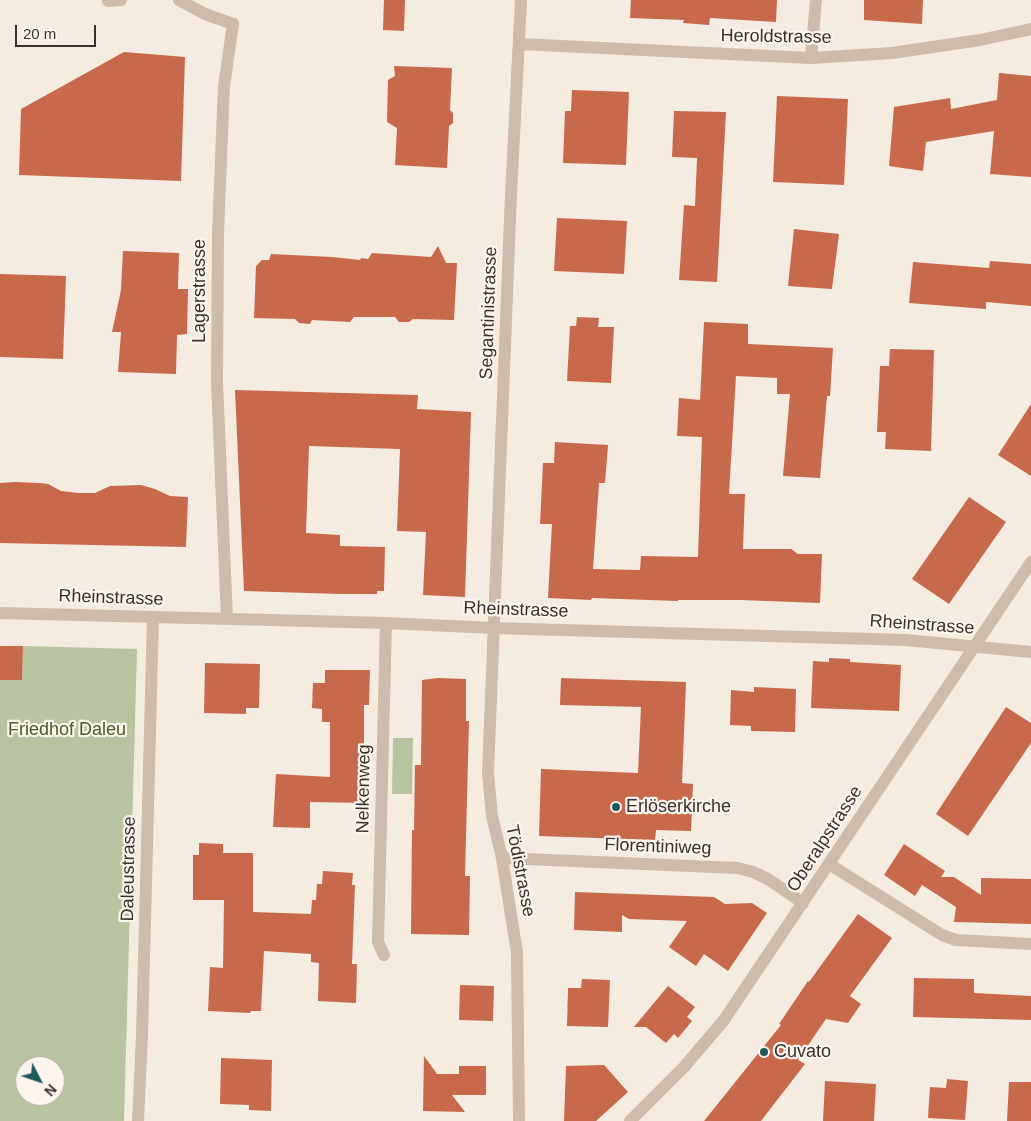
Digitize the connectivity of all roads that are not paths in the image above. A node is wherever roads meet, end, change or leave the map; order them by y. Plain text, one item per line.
1 (121, 0) edge
2 (179, 0) edge
3 (521, 0) edge
4 (816, 0) edge
5 (108, 1) dead end
6 (1031, 29) edge
7 (519, 44) junction
8 (811, 58) junction
9 (1031, 562) edge
10 (0, 613) edge
11 (153, 617) junction
12 (227, 619) junction
13 (386, 623) junction
14 (493, 628) junction
15 (975, 646) junction
16 (1031, 652) edge
17 (502, 858) junction
18 (829, 864) junction
19 (803, 903) junction
20 (1031, 944) edge
21 (384, 955) dead end
22 (138, 1121) edge
23 (519, 1121) edge
24 (630, 1121) edge

1 - 5 street
2 - 12 street, Lagerstrasse
3 - 7 street, Segantinistrasse
4 - 8 street
6 - 8 street, Heroldstrasse
7 - 8 street, Heroldstrasse
7 - 14 street, Segantinistrasse
9 - 15 street, Oberalpstrasse
10 - 11 street, Rheinstrasse
11 - 12 street, Rheinstrasse
11 - 22 street, Daleustrasse
12 - 13 street, Rheinstrasse
13 - 14 street, Rheinstrasse
13 - 21 street, Nelkenweg
14 - 15 street, Rheinstrasse
14 - 17 street, Tödistrasse
15 - 16 street, Rheinstrasse
15 - 18 street, Oberalpstrasse
17 - 19 street, Florentiniweg
17 - 23 street, Tödistrasse
18 - 19 street, Oberalpstrasse
18 - 20 street
19 - 24 street, Oberalpstrasse

